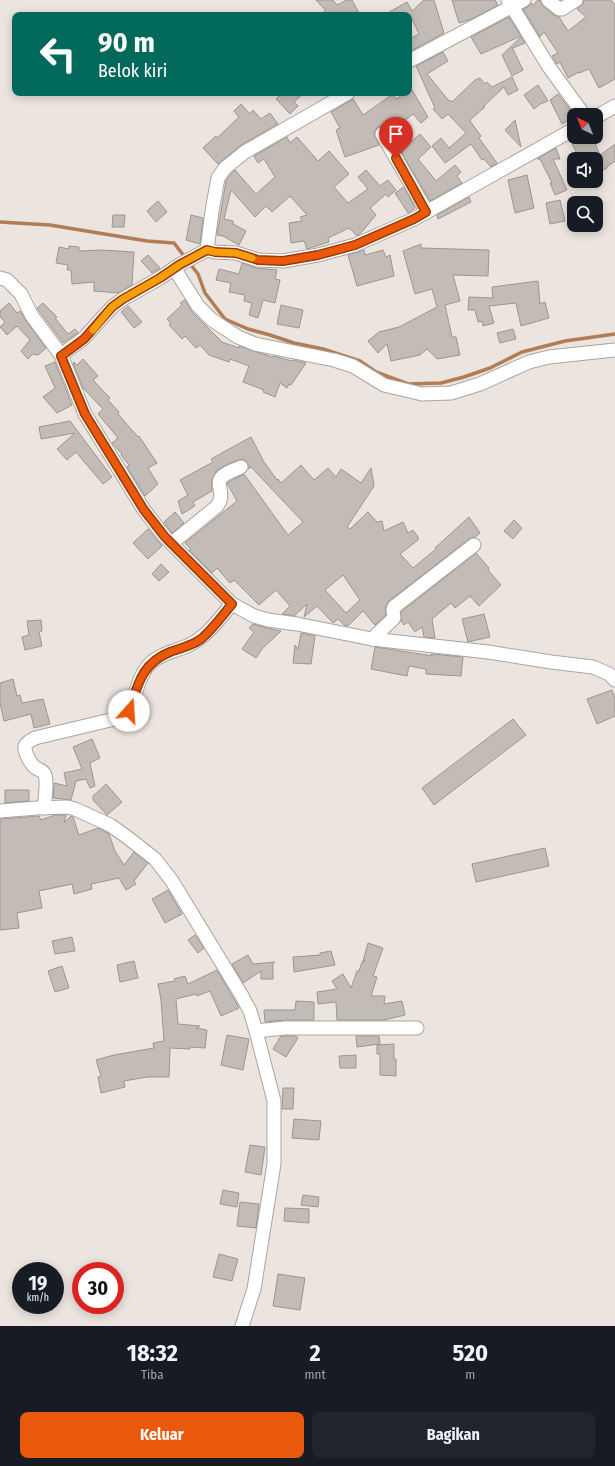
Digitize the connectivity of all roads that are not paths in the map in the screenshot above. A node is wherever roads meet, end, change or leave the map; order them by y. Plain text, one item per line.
1 (524, 0) edge
2 (548, 0) edge
3 (576, 0) edge
4 (510, 3) edge
5 (412, 59) edge
6 (343, 96) edge
7 (615, 106) edge
8 (579, 108) edge
9 (603, 113) edge
10 (567, 133) edge
11 (382, 134) dead end
12 (426, 212) junction
13 (204, 251) junction
14 (177, 266) junction
15 (0, 278) edge
16 (615, 350) edge
17 (61, 356) junction
18 (241, 467) dead end
19 (172, 543) junction
20 (474, 545) dead end
21 (232, 604) junction
22 (372, 640) junction
23 (615, 680) edge
24 (44, 808) junction
25 (0, 811) edge
26 (417, 1028) dead end
27 (256, 1030) junction
28 (242, 1326) edge

1 - 4 street
2 - 3 street
4 - 5 street
4 - 8 street
6 - 13 street
7 - 9 street
10 - 12 street
11 - 12 street
12 - 13 street
13 - 14 street
14 - 16 street
14 - 17 street
15 - 17 street
17 - 19 street
18 - 19 street
19 - 21 street
20 - 22 street
21 - 22 street
21 - 24 street
22 - 23 street
24 - 25 street
24 - 27 street
26 - 27 street
27 - 28 street

